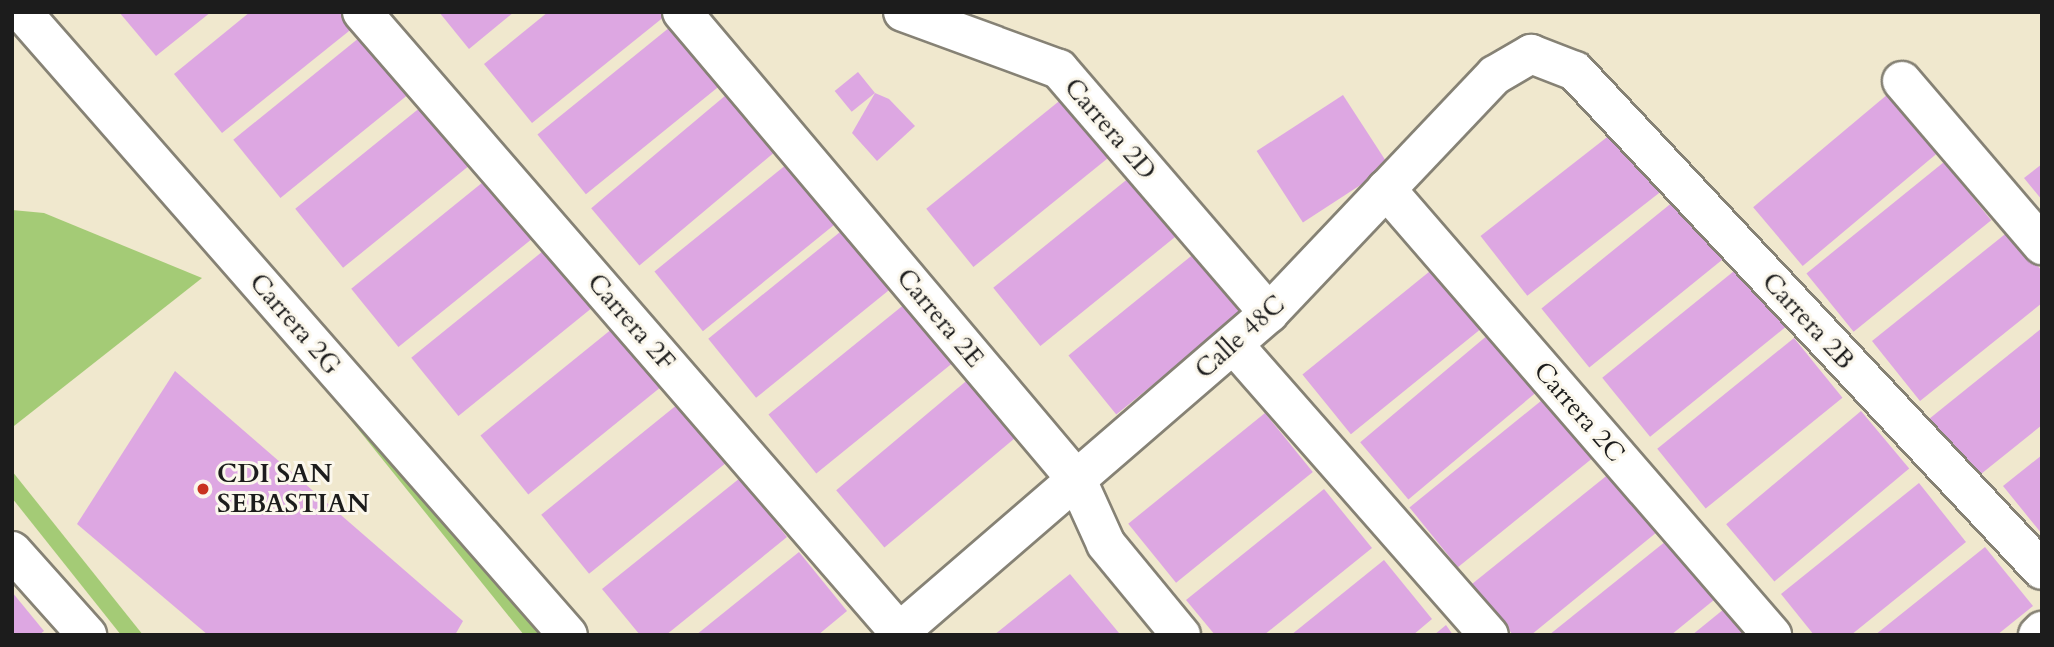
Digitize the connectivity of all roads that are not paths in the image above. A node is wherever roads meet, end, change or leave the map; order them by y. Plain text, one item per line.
1 (22, 12) edge
2 (362, 12) edge
3 (682, 12) edge
4 (903, 12) edge
5 (1575, 71) joint
6 (1902, 81) dead end
7 (1387, 189) junction
8 (2042, 244) edge
9 (1269, 313) junction
10 (1234, 345) junction
11 (1077, 480) junction
12 (12, 551) edge
13 (2042, 570) edge
14 (2042, 631) edge
15 (898, 634) edge
16 (87, 635) edge
17 (568, 635) edge
18 (1181, 635) edge
19 (1489, 635) edge
20 (1772, 635) edge
21 (2038, 635) edge

1 - 17 street, Carrera 2G
2 - 15 street, Carrera 2F
3 - 11 street, Carrera 2E
4 - 9 street, Carrera 2D
5 - 7 street, Calle 48C
5 - 13 street, Carrera 2B
6 - 8 street
7 - 9 street, Calle 48C
7 - 20 street, Carrera 2C
9 - 10 street, Calle 48C
10 - 11 street, Calle 48C
10 - 19 street
11 - 15 street, Calle 48C
11 - 18 street, Carrera 2E
12 - 16 street
14 - 21 street

